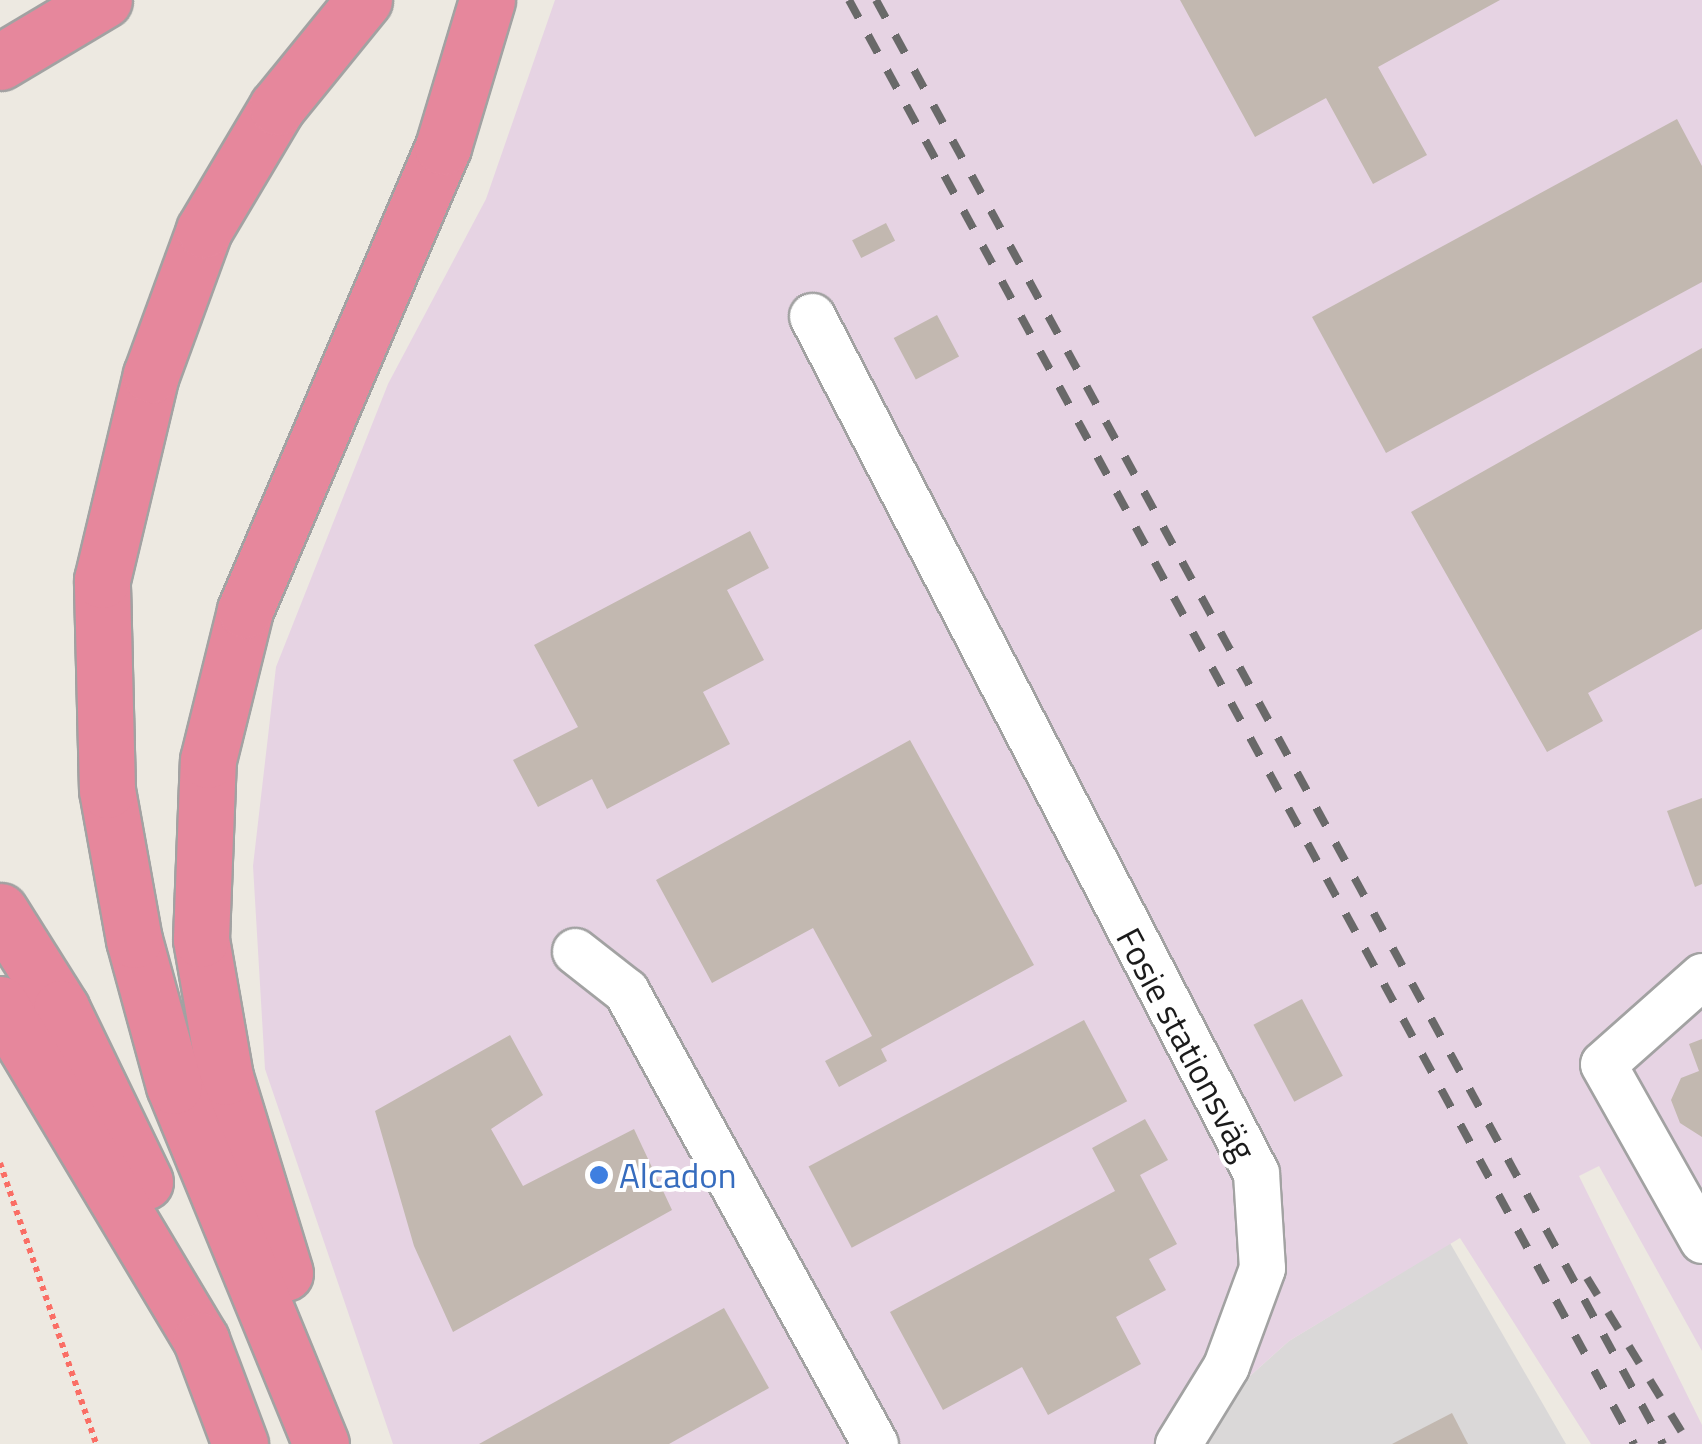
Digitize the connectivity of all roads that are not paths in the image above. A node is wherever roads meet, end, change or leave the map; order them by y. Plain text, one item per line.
1 (104, 0) edge
2 (364, 0) edge
3 (488, 0) edge
4 (0, 62) edge
5 (812, 316) dead end
6 (0, 912) edge
7 (575, 951) dead end
8 (1702, 976) edge
9 (0, 1004) edge
10 (1702, 1240) edge
11 (202, 1340) junction
12 (240, 1444) edge
13 (321, 1444) edge
14 (336, 1444) edge
15 (875, 1444) edge
16 (1178, 1444) edge

1 - 4 highway
2 - 13 highway
3 - 14 highway
5 - 16 street, Fosie stationsväg
6 - 11 highway
7 - 15 street
8 - 10 street
9 - 11 highway
11 - 12 highway

